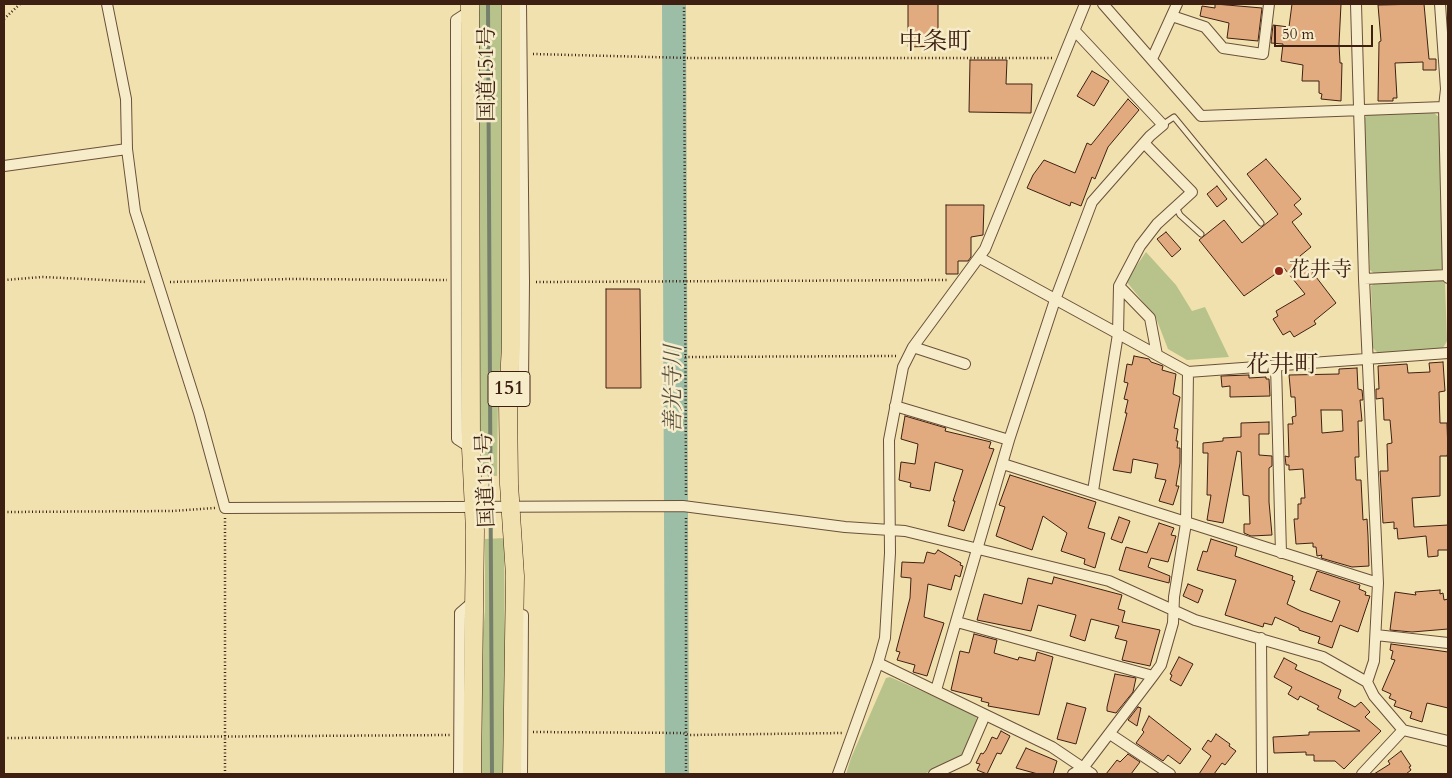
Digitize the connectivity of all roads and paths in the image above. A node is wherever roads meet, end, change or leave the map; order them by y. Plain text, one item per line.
1 (20, 4) edge
2 (107, 4) edge
3 (510, 4) edge
4 (521, 4) edge
5 (684, 4) edge
6 (1086, 4) edge
7 (1103, 4) edge
8 (1177, 4) edge
9 (1269, 4) edge
10 (1356, 4) edge
11 (1440, 4) edge
12 (470, 8) edge
13 (1172, 16) junction
14 (4, 19) edge
15 (1075, 31) junction
16 (521, 54) junction
17 (682, 57) junction
18 (1064, 58) junction
19 (1152, 59) junction
20 (1444, 107) junction
21 (1359, 109) junction
22 (1162, 125) junction
23 (1144, 142) junction
24 (127, 149) junction
25 (4, 166) edge
26 (1176, 207) junction
27 (1261, 223) dead end
28 (1201, 234) dead end
29 (980, 258) junction
30 (1448, 276) edge
31 (1364, 279) junction
32 (4, 280) edge
33 (458, 280) junction
34 (684, 280) junction
35 (964, 280) junction
36 (158, 282) junction
37 (524, 282) junction
38 (1119, 286) junction
39 (1055, 300) junction
40 (1118, 334) junction
41 (913, 346) junction
42 (1448, 353) edge
43 (1157, 355) junction
44 (908, 356) junction
45 (685, 357) junction
46 (1368, 360) junction
47 (965, 364) dead end
48 (1276, 365) junction
49 (1188, 372) junction
50 (508, 400) junction
51 (895, 406) junction
52 (1009, 440) junction
53 (471, 448) junction
54 (1003, 464) junction
55 (1093, 491) junction
56 (473, 507) junction
57 (510, 507) junction
58 (684, 507) junction
59 (225, 508) junction
60 (4, 512) edge
61 (1186, 523) junction
62 (889, 529) junction
63 (977, 549) junction
64 (1281, 553) junction
65 (515, 576) junction
66 (1378, 583) junction
67 (475, 600) junction
68 (1173, 610) junction
69 (957, 622) junction
70 (1376, 635) junction
71 (1261, 638) junction
72 (1448, 643) edge
73 (878, 663) junction
74 (1153, 676) junction
75 (1367, 682) junction
76 (936, 690) junction
77 (985, 715) junction
78 (1403, 730) junction
79 (522, 732) junction
80 (684, 733) junction
81 (854, 733) junction
82 (459, 734) junction
83 (1110, 734) junction
84 (4, 738) edge
85 (225, 738) junction
86 (1448, 741) edge
87 (1083, 768) junction
88 (225, 774) edge
89 (459, 774) edge
90 (472, 774) edge
91 (512, 774) edge
92 (522, 774) edge
93 (686, 774) edge
94 (838, 774) edge
95 (934, 774) edge
96 (1073, 774) edge
97 (1092, 774) edge
98 (1170, 774) edge
99 (1262, 774) edge
100 (1362, 774) edge

1 - 14 path
2 - 24 street
3 - 50 highway, 国道151号 / 151
4 - 16 street
5 - 17 path
6 - 15 street
7 - 19 street
8 - 13 street
9 - 13 street
10 - 21 street
11 - 20 street
12 - 33 street
12 - 53 highway, 国道151号 / 151
13 - 19 street
15 - 18 street
15 - 22 street
16 - 17 path
16 - 37 street
17 - 18 path
17 - 34 path
18 - 29 street
19 - 21 street
20 - 21 street
20 - 30 street
21 - 31 street
22 - 23 street
22 - 27 lane
23 - 26 street
23 - 39 street
24 - 25 street
24 - 36 street
26 - 28 lane
26 - 38 street
29 - 35 street
29 - 39 street
30 - 31 street
31 - 46 street
32 - 36 path
33 - 36 path
33 - 53 street
34 - 35 path
34 - 37 path
34 - 45 path
35 - 41 street
36 - 59 street
37 - 50 street
38 - 40 street
38 - 43 street
39 - 40 street
39 - 52 street
40 - 43 street
40 - 55 street
41 - 44 street
41 - 47 street
42 - 46 street
43 - 49 street
44 - 45 path
44 - 51 street
45 - 58 path
46 - 48 street
46 - 66 street
48 - 49 street
48 - 64 street
49 - 61 street
50 - 57 highway, 国道151号 / 151
51 - 52 street
51 - 62 street
52 - 54 street
53 - 56 highway, 国道151号 / 151
54 - 55 street
54 - 63 street
55 - 61 street
56 - 57 street
56 - 59 street
56 - 67 highway, 国道151号 / 151
57 - 58 street
57 - 65 highway, 国道151号 / 151
58 - 62 street
58 - 80 path
59 - 60 path
59 - 85 path
61 - 64 street
61 - 68 street
62 - 63 street
62 - 73 street
63 - 68 street
63 - 69 street
64 - 66 street
65 - 79 street
65 - 91 highway, 国道151号 / 151
66 - 70 street
67 - 82 street
67 - 90 highway, 国道151号 / 151
68 - 71 street
68 - 74 street
69 - 74 street
69 - 76 street
70 - 72 street
70 - 75 street
71 - 75 street
71 - 99 street
73 - 76 street
73 - 81 street
74 - 83 street
75 - 78 street
76 - 77 street
77 - 87 street
77 - 95 street
78 - 86 street
78 - 100 street
79 - 80 path
79 - 92 street
80 - 81 path
80 - 93 path
81 - 94 street
82 - 85 path
82 - 89 street
83 - 87 street
83 - 98 street
84 - 85 path
85 - 88 path
87 - 96 street
87 - 97 street

